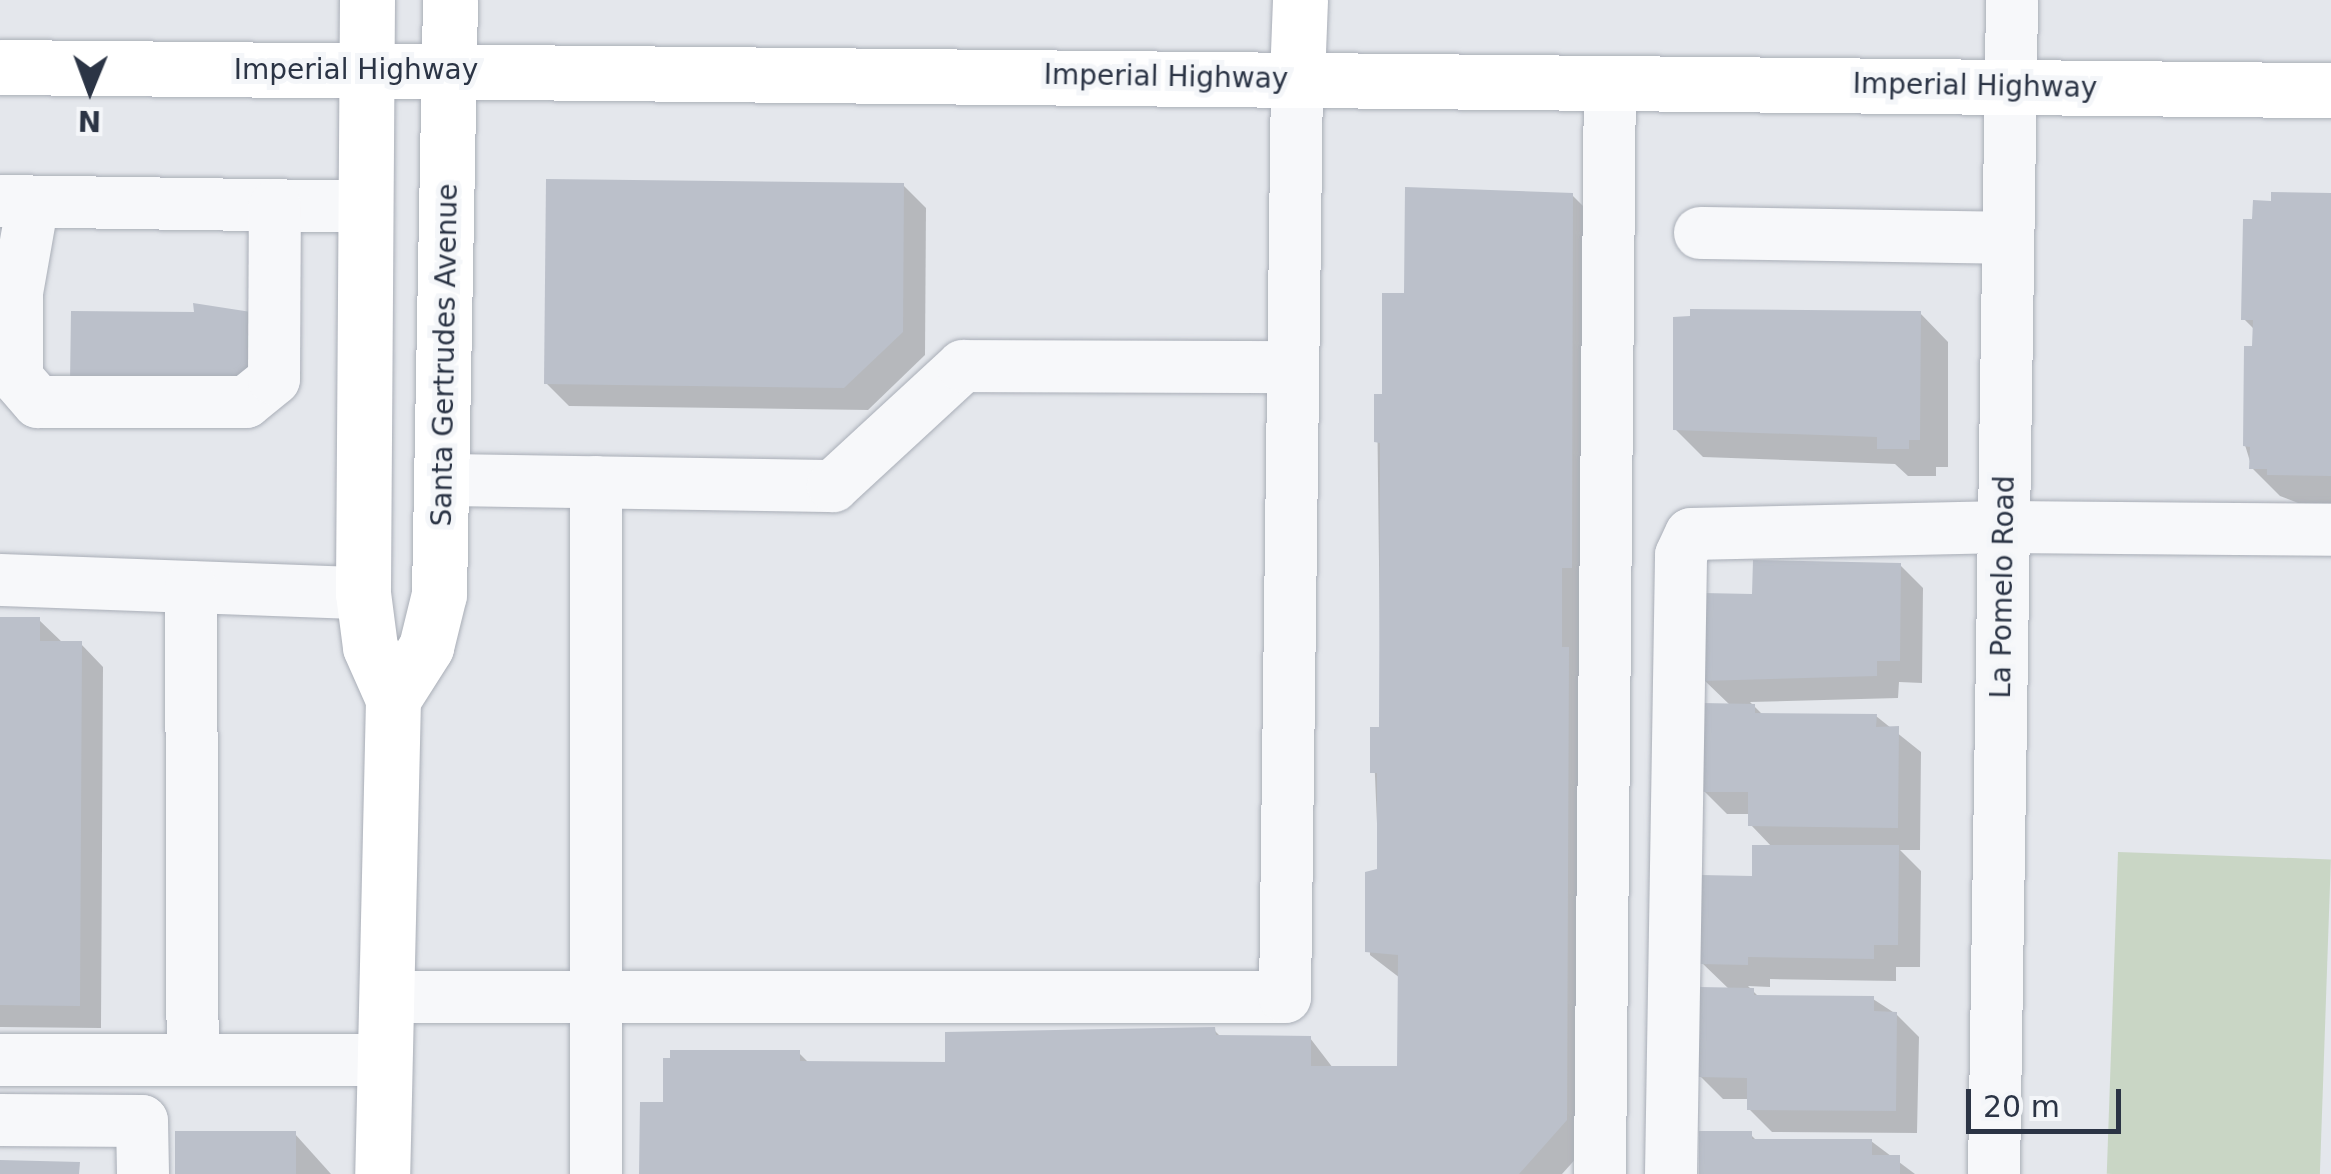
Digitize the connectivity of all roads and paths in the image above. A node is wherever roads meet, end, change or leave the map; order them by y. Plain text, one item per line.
1 (367, 0) edge
2 (450, 0) edge
3 (1300, 0) edge
4 (2012, 0) edge
5 (0, 67) edge
6 (366, 70) junction
7 (449, 70) junction
8 (1296, 78) junction
9 (1610, 82) junction
10 (2010, 86) junction
11 (2331, 90) edge
12 (17, 202) edge
13 (274, 206) junction
14 (363, 207) junction
15 (1700, 233) dead end
16 (2008, 238) junction
17 (1293, 367) junction
18 (444, 480) junction
19 (596, 482) junction
20 (2004, 527) junction
21 (2331, 530) edge
22 (0, 580) edge
23 (191, 587) junction
24 (363, 593) junction
25 (393, 699) junction
26 (386, 997) junction
27 (596, 998) junction
28 (0, 1060) edge
29 (193, 1060) junction
30 (384, 1060) junction
31 (0, 1120) edge
32 (142, 1174) edge
33 (382, 1174) edge
34 (596, 1174) edge
35 (1600, 1174) edge
36 (1671, 1174) edge
37 (1994, 1174) edge

1 - 6 main road
2 - 7 main road, Santa Gertrudes Avenue
3 - 8 main road
4 - 10 street, La Pomelo Road
5 - 6 main road, Imperial Highway
6 - 7 main road, Imperial Highway
6 - 14 main road
7 - 8 main road, Imperial Highway
7 - 18 main road, Santa Gertrudes Avenue
8 - 9 main road, Imperial Highway
8 - 17 street
9 - 10 main road, Imperial Highway
9 - 35 street
10 - 11 main road, Imperial Highway
10 - 16 street, La Pomelo Road
12 - 13 street
12 - 13 street
13 - 14 street
14 - 24 main road
15 - 16 street
16 - 20 street, La Pomelo Road
17 - 19 street
17 - 27 street
18 - 19 street
18 - 25 main road, Santa Gertrudes Avenue
19 - 27 street
20 - 21 street
20 - 36 street
20 - 37 street, La Pomelo Road
22 - 23 street
23 - 24 street
23 - 29 street
24 - 25 main road
25 - 26 main road
26 - 27 street
26 - 30 main road
27 - 34 street
28 - 29 street
29 - 30 street
30 - 33 main road
31 - 32 street

